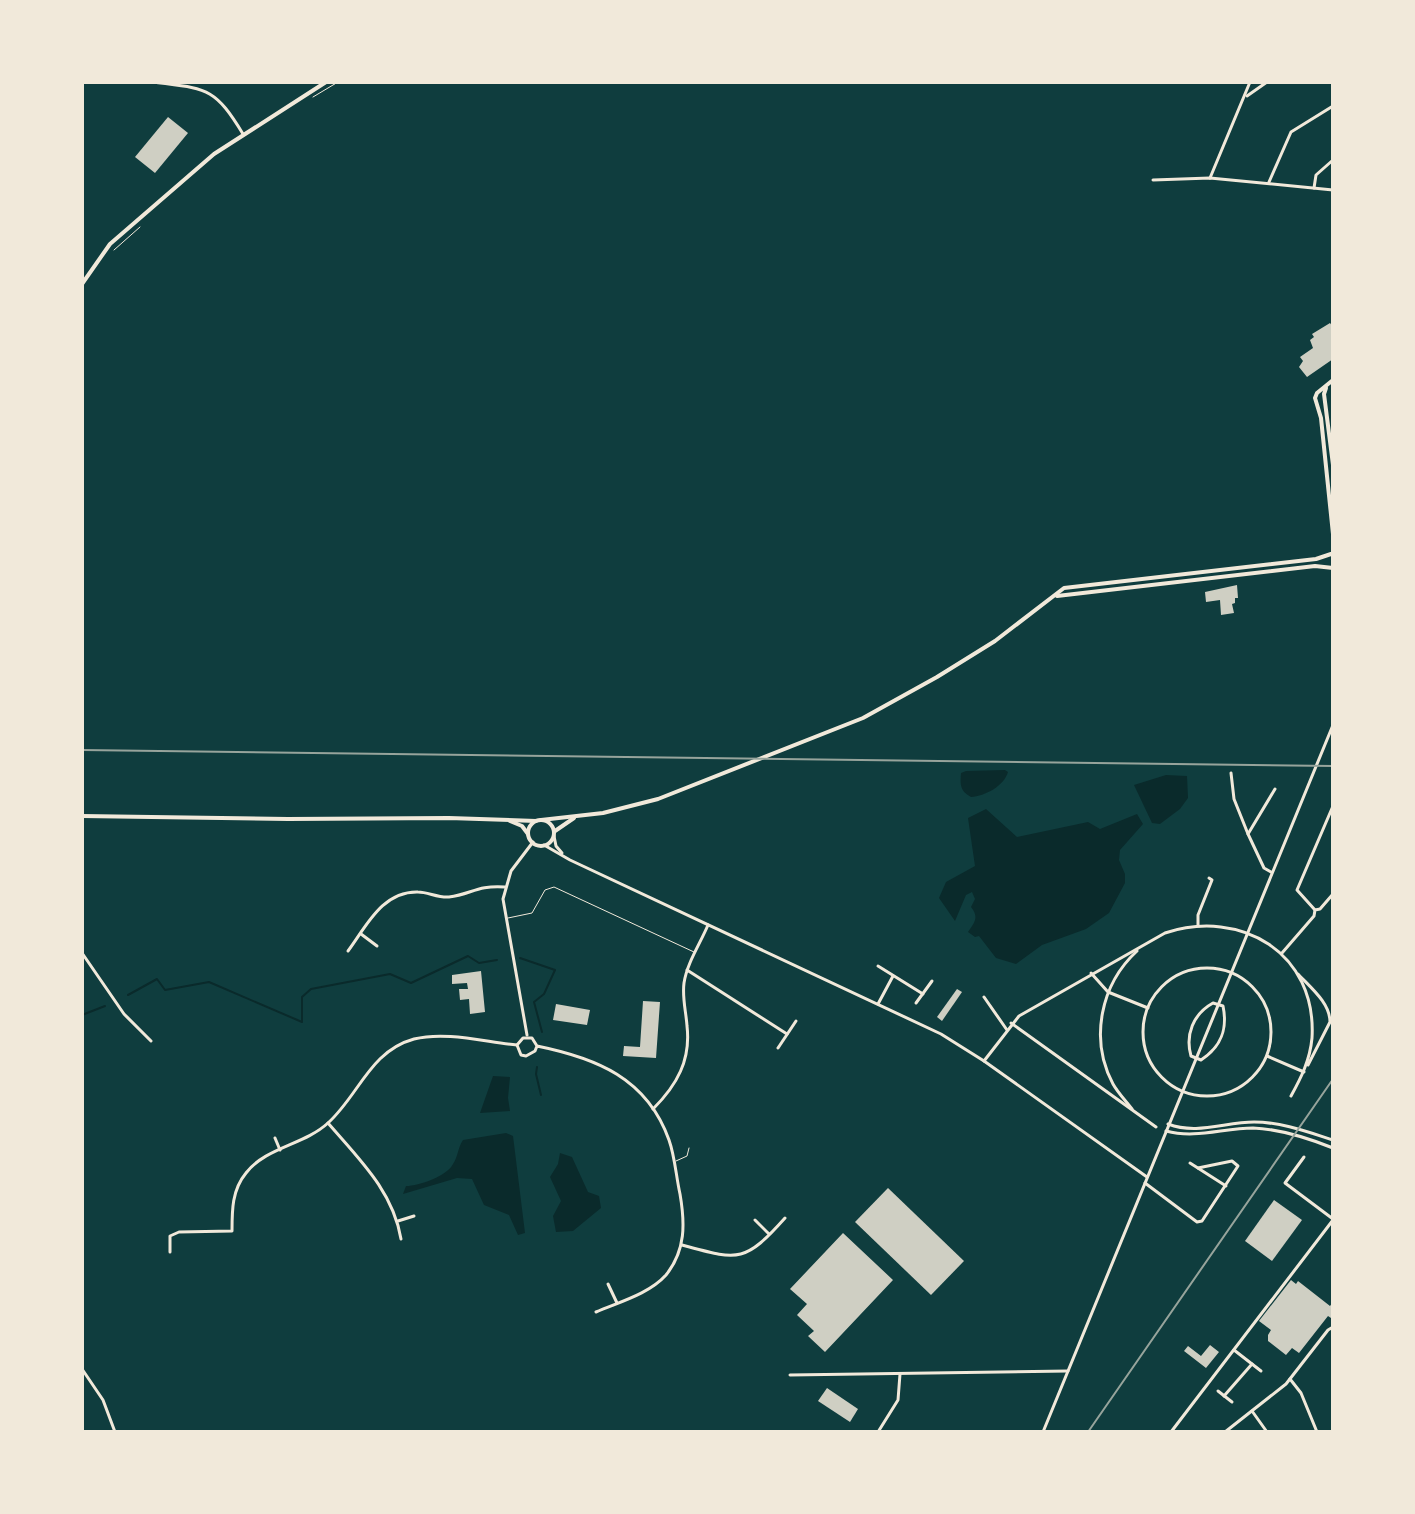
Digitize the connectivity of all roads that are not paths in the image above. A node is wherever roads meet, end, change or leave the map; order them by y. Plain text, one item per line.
1 (153, 82) edge
2 (326, 82) edge
3 (1250, 82) edge
4 (1267, 82) edge
5 (1244, 97) junction
6 (1333, 106) edge
7 (243, 134) junction
8 (1333, 160) edge
9 (1210, 178) junction
10 (1153, 180) dead end
11 (1269, 184) junction
12 (1314, 188) junction
13 (1333, 190) edge
14 (82, 284) edge
15 (1333, 380) edge
16 (1326, 385) junction
17 (1333, 465) edge
18 (1333, 534) edge
19 (1332, 552) edge
20 (1333, 568) edge
21 (1143, 582) junction
22 (1054, 596) junction
23 (1333, 725) edge
24 (1231, 773) dead end
25 (1275, 789) dead end
26 (1333, 806) edge
27 (82, 816) edge
28 (576, 817) junction
29 (504, 820) junction
30 (538, 820) junction
31 (554, 834) junction
32 (1248, 834) junction
33 (529, 836) junction
34 (533, 842) junction
35 (544, 845) junction
36 (564, 857) junction
37 (1271, 872) junction
38 (1209, 878) dead end
39 (505, 887) junction
40 (1333, 894) edge
41 (1315, 910) junction
42 (505, 918) junction
43 (708, 925) junction
44 (1198, 925) junction
45 (1247, 932) junction
46 (361, 934) junction
47 (1143, 945) junction
48 (377, 946) dead end
49 (348, 951) dead end
50 (82, 953) edge
51 (695, 953) junction
52 (1281, 954) junction
53 (878, 966) dead end
54 (1292, 967) junction
55 (687, 970) junction
56 (1091, 973) junction
57 (1230, 973) junction
58 (893, 974) junction
59 (932, 981) dead end
60 (1108, 992) junction
61 (923, 994) junction
62 (983, 996) dead end
63 (916, 1003) dead end
64 (1218, 1003) junction
65 (878, 1004) junction
66 (1148, 1008) junction
67 (796, 1021) dead end
68 (1011, 1023) junction
69 (1007, 1030) junction
70 (787, 1034) junction
71 (527, 1037) junction
72 (151, 1041) dead end
73 (517, 1045) junction
74 (537, 1046) junction
75 (778, 1048) dead end
76 (1267, 1056) junction
77 (1195, 1059) junction
78 (984, 1061) junction
79 (1304, 1072) junction
80 (1113, 1085) junction
81 (1106, 1091) junction
82 (1182, 1091) junction
83 (1291, 1096) dead end
84 (653, 1109) junction
85 (1132, 1109) junction
86 (328, 1123) junction
87 (1168, 1124) junction
88 (1156, 1127) dead end
89 (1166, 1131) junction
90 (275, 1138) dead end
91 (1333, 1140) edge
92 (689, 1148) dead end
93 (1333, 1148) edge
94 (280, 1150) junction
95 (1304, 1157) dead end
96 (674, 1161) junction
97 (1190, 1163) dead end
98 (1198, 1168) junction
99 (1147, 1177) junction
100 (1145, 1183) junction
101 (1226, 1186) junction
102 (414, 1216) dead end
103 (785, 1218) dead end
104 (755, 1220) dead end
105 (1333, 1220) edge
106 (398, 1221) junction
107 (770, 1235) junction
108 (401, 1239) dead end
109 (682, 1245) junction
110 (170, 1252) dead end
111 (608, 1284) dead end
112 (617, 1303) junction
113 (596, 1312) dead end
114 (1331, 1328) edge
115 (1234, 1350) junction
116 (1252, 1364) junction
117 (82, 1369) edge
118 (1068, 1371) junction
119 (1261, 1371) dead end
120 (900, 1373) junction
121 (790, 1375) dead end
122 (1290, 1379) junction
123 (1218, 1391) dead end
124 (1224, 1396) junction
125 (1232, 1402) dead end
126 (1252, 1411) junction
127 (115, 1432) edge
128 (878, 1432) edge
129 (1043, 1432) edge
130 (1171, 1432) edge
131 (1225, 1432) edge
132 (1267, 1432) edge
133 (1317, 1432) edge

1 - 7 street
2 - 7 main road
3 - 5 street
4 - 5 street
5 - 9 street
6 - 11 street
7 - 14 main road
8 - 12 street
9 - 10 street
9 - 11 street
11 - 12 street
12 - 13 street
15 - 16 main road
16 - 17 main road
16 - 18 main road
19 - 20 main road
19 - 21 main road
20 - 21 main road
21 - 22 main road
21 - 22 main road
22 - 28 main road
23 - 37 street
24 - 32 street
25 - 32 street
26 - 41 street
27 - 29 main road
28 - 30 main road
28 - 31 main road
29 - 30 main road
29 - 33 main road
30 - 31 main road
30 - 33 main road
31 - 35 main road
31 - 36 street
32 - 37 street
33 - 34 main road
34 - 35 main road
34 - 39 street
35 - 36 street
36 - 43 street
37 - 45 street
38 - 44 street
39 - 42 street
39 - 46 street
40 - 41 street
41 - 52 street
42 - 51 lane
42 - 71 street
43 - 51 street
43 - 65 street
44 - 45 street
44 - 47 street
45 - 52 street
45 - 57 street
46 - 48 street
46 - 49 street
47 - 56 street
47 - 60 street
50 - 72 street
51 - 55 street
52 - 54 street
53 - 58 street
54 - 79 street
54 - 79 street
55 - 70 street
55 - 84 street
56 - 60 street
56 - 68 street
57 - 64 street
57 - 66 street
57 - 76 street
58 - 61 street
58 - 65 street
59 - 61 street
60 - 66 street
60 - 80 street
61 - 63 street
62 - 69 street
64 - 77 street
64 - 77 street
64 - 77 street
65 - 78 street
66 - 82 street
67 - 70 street
68 - 69 street
68 - 81 street
69 - 78 street
70 - 75 street
71 - 73 street
71 - 74 street
73 - 74 street
73 - 86 street
74 - 84 street
76 - 79 street
76 - 82 street
77 - 82 street
78 - 99 street
79 - 83 street
80 - 81 street
80 - 85 street
81 - 85 street
82 - 87 street
84 - 96 street
85 - 88 street
86 - 94 street
86 - 106 street
87 - 89 street
87 - 91 street
89 - 93 street
89 - 99 street
90 - 94 street
92 - 96 lane
94 - 110 street
95 - 105 street
96 - 109 street
97 - 98 street
98 - 101 street
98 - 101 street
99 - 100 street
100 - 101 street
100 - 118 street
102 - 106 street
103 - 107 street
104 - 107 street
105 - 115 street
106 - 108 street
107 - 109 street
109 - 112 street
111 - 112 street
112 - 113 street
114 - 122 street
115 - 116 street
115 - 130 street
116 - 119 street
116 - 124 street
117 - 127 street
118 - 120 street
118 - 129 street
120 - 121 street
120 - 128 street
122 - 126 street
122 - 133 street
123 - 124 street
124 - 125 street
126 - 131 street
126 - 132 street

